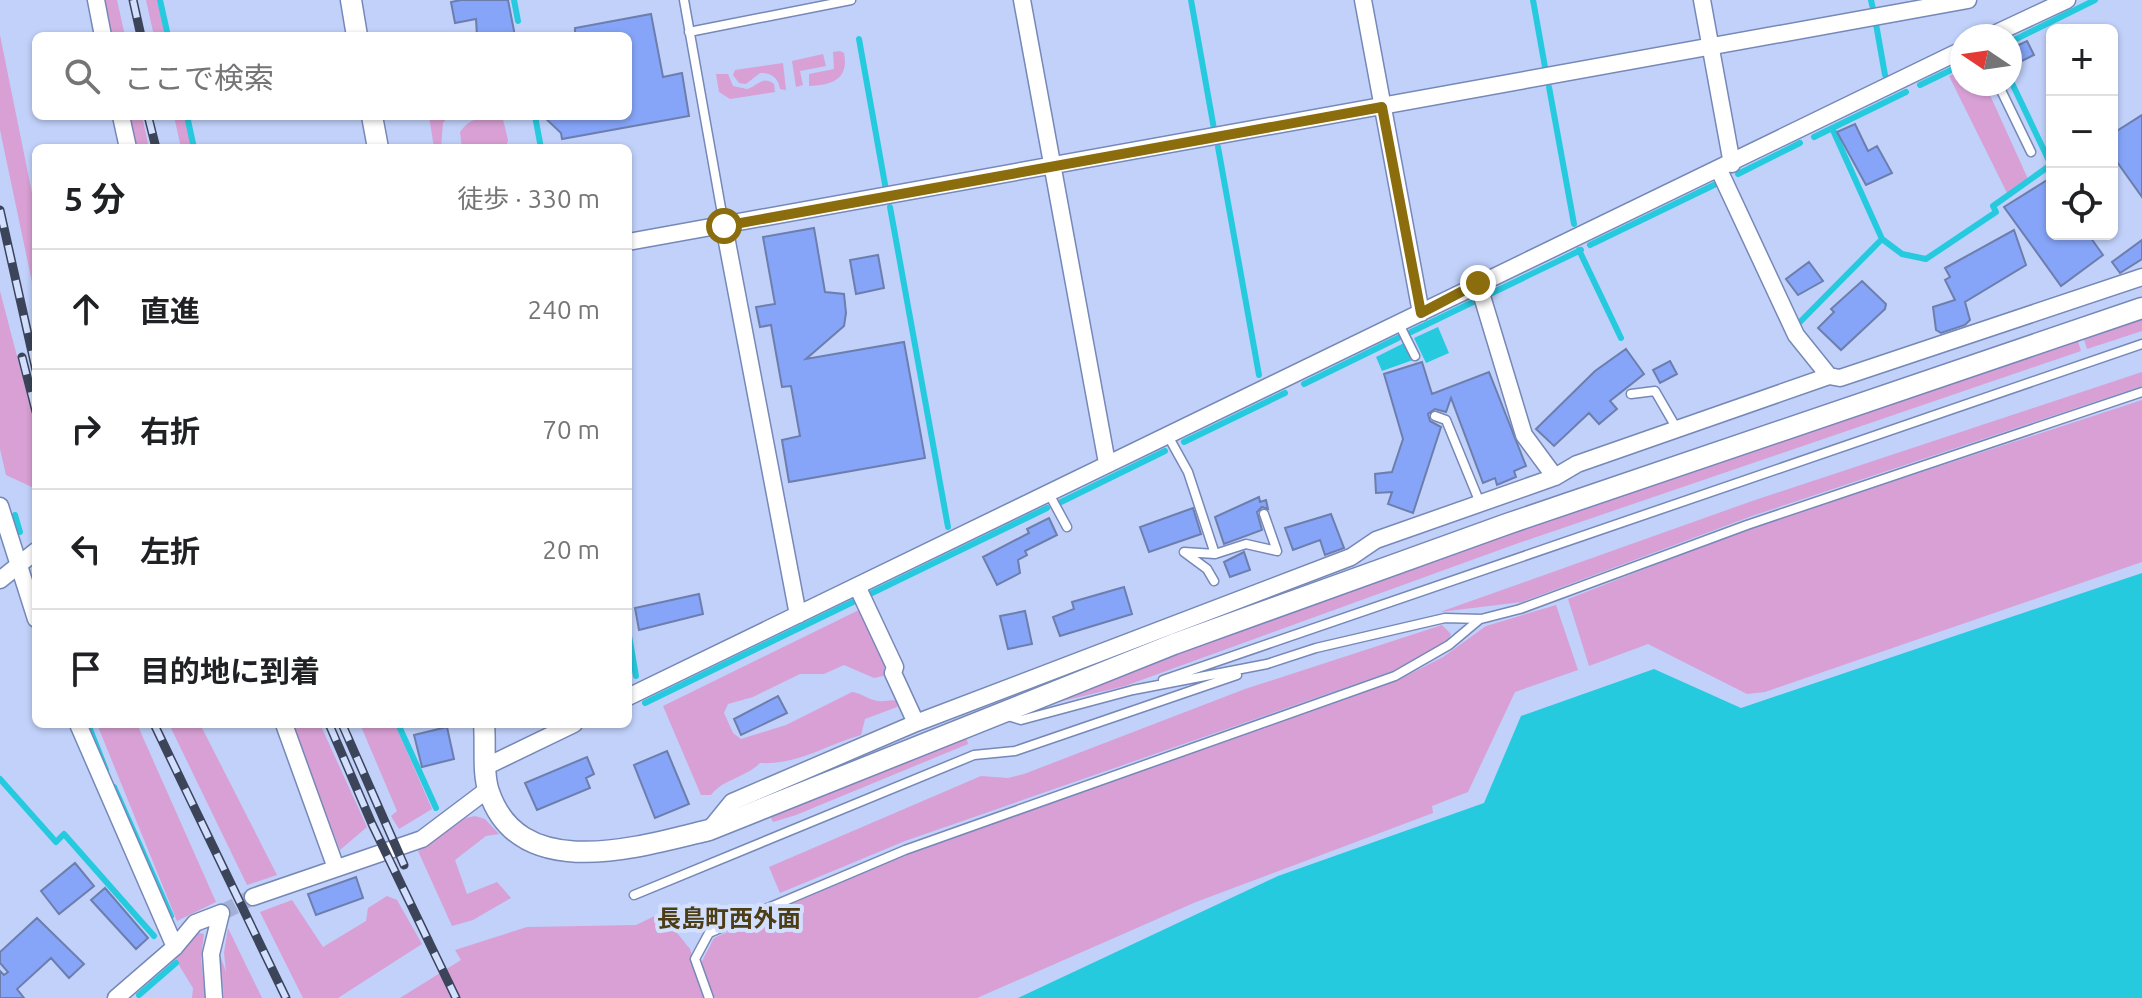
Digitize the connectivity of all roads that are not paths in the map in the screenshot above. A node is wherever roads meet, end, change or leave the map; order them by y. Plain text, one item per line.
1 (96, 0) edge
2 (351, 0) edge
3 (684, 0) edge
4 (851, 0) edge
5 (1022, 0) edge
6 (1363, 0) edge
7 (1702, 0) edge
8 (1968, 0) edge
9 (2067, 0) edge
10 (2048, 4) edge
11 (2012, 24) edge
12 (102, 32) edge
13 (356, 32) edge
14 (689, 32) junction
15 (1711, 47) junction
16 (1950, 56) edge
17 (2004, 96) edge
18 (1382, 107) junction
19 (122, 120) edge
20 (373, 120) edge
21 (127, 144) edge
22 (377, 144) edge
23 (2031, 152) dead end
24 (1053, 167) junction
25 (1726, 167) junction
26 (724, 226) junction
27 (632, 241) edge
28 (2142, 277) edge
29 (1478, 283) junction
30 (2142, 308) edge
31 (1421, 313) junction
32 (1399, 324) junction
33 (2142, 344) edge
34 (1415, 356) dead end
35 (1829, 376) junction
36 (2142, 392) edge
37 (1631, 394) dead end
38 (1435, 416) dead end
39 (1677, 429) junction
40 (1167, 434) junction
41 (1107, 463) junction
42 (1555, 477) junction
43 (1048, 492) junction
44 (1480, 503) junction
45 (0, 506) edge
46 (1264, 514) dead end
47 (1067, 527) dead end
48 (32, 554) edge
49 (1215, 554) junction
50 (17, 565) junction
51 (0, 580) edge
52 (1214, 581) dead end
53 (857, 586) junction
54 (32, 608) edge
55 (798, 615) junction
56 (1481, 619) junction
57 (1267, 664) junction
58 (1133, 690) junction
59 (632, 695) edge
60 (996, 713) junction
61 (916, 723) junction
62 (80, 728) edge
63 (285, 728) edge
64 (484, 728) edge
65 (566, 728) edge
66 (487, 766) junction
67 (487, 790) junction
68 (709, 830) junction
69 (336, 868) junction
70 (634, 895) dead end
71 (253, 897) tunnel mouth
72 (175, 947) junction
73 (116, 998) edge
74 (214, 998) edge
75 (709, 998) edge

1 - 12 street
2 - 13 street
3 - 14 lane
4 - 14 lane
5 - 24 street
6 - 18 street
7 - 15 street
8 - 15 street
9 - 10 street
10 - 11 street
14 - 26 lane
15 - 18 street
15 - 25 street
16 - 25 street
17 - 23 lane
18 - 24 street
18 - 31 street
19 - 21 street
20 - 22 street
24 - 26 street
24 - 41 street
25 - 29 street
25 - 35 street
26 - 27 street
26 - 55 street
28 - 35 street
29 - 31 street
29 - 42 street
30 - 60 street
31 - 32 street
32 - 34 lane
32 - 40 street
33 - 58 lane
35 - 39 street
36 - 56 lane
37 - 39 lane
38 - 44 lane
39 - 42 street
40 - 41 street
40 - 49 lane
41 - 43 street
42 - 44 street
43 - 47 lane
43 - 53 street
44 - 61 street
45 - 50 street
46 - 49 lane
48 - 50 street
49 - 52 lane
50 - 51 street
50 - 54 street
53 - 55 street
53 - 61 street
55 - 59 street
56 - 57 lane
56 - 75 lane
57 - 58 lane
57 - 70 lane
58 - 60 lane
60 - 68 street
61 - 68 street
62 - 72 street
63 - 69 street
64 - 66 street
65 - 66 street
66 - 67 street
67 - 68 street
67 - 69 street
69 - 71 street
72 - 73 street
72 - 74 street

